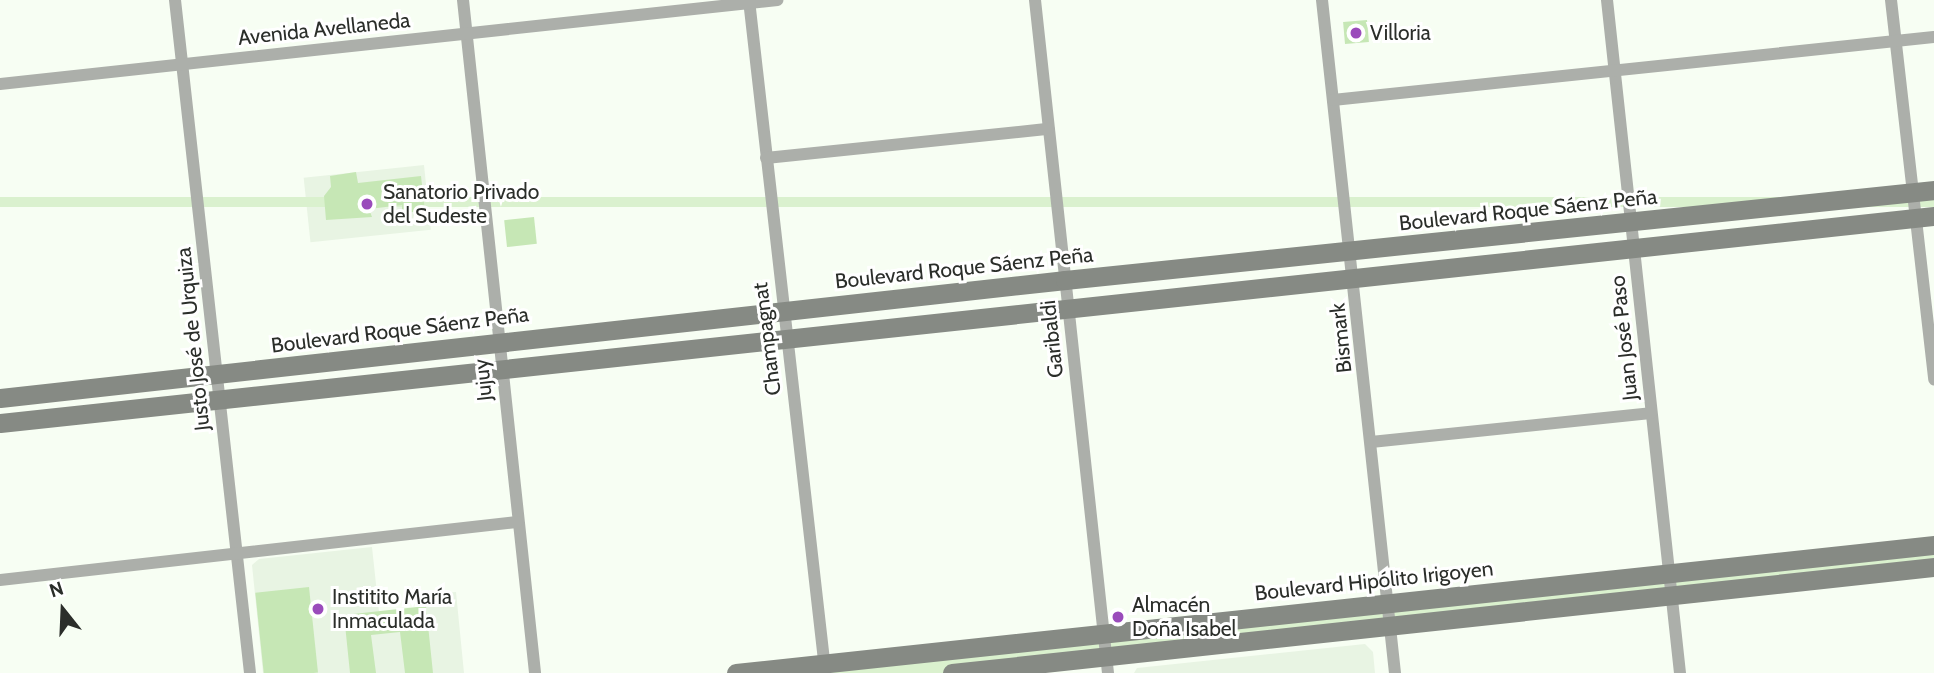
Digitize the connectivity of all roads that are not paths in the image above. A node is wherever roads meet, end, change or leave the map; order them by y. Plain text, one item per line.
1 (176, 0) edge
2 (463, 0) edge
3 (776, 0) edge
4 (1035, 0) edge
5 (1322, 0) edge
6 (1607, 0) edge
7 (1891, 0) edge
8 (750, 1) edge
9 (466, 33) junction
10 (1934, 37) edge
11 (1895, 41) junction
12 (183, 64) junction
13 (1615, 72) junction
14 (0, 83) edge
15 (1333, 100) junction
16 (1048, 129) junction
17 (766, 158) junction
18 (1934, 190) edge
19 (1913, 193) junction
20 (1925, 217) edge
21 (1632, 223) junction
22 (1634, 247) junction
23 (1350, 251) junction
24 (1354, 276) junction
25 (1065, 279) junction
26 (1068, 306) junction
27 (783, 310) junction
28 (786, 337) junction
29 (499, 341) junction
30 (501, 366) junction
31 (216, 374) junction
32 (1934, 380) edge
33 (0, 398) edge
34 (219, 399) junction
35 (1650, 413) junction
36 (0, 423) edge
37 (1371, 442) junction
38 (517, 522) junction
39 (1934, 545) edge
40 (236, 551) junction
41 (1934, 567) edge
42 (1668, 573) junction
43 (0, 580) edge
44 (1671, 595) junction
45 (1387, 603) junction
46 (1389, 624) junction
47 (1103, 632) junction
48 (1107, 664) edge
49 (825, 668) edge
50 (250, 673) edge
51 (535, 673) edge
52 (736, 673) edge
53 (952, 673) edge
54 (1395, 673) edge
55 (1680, 673) edge

1 - 12 street, Justo José de Urquiza
2 - 9 street, Jujuy
3 - 8 street, Avenida Avellaneda
4 - 16 street, Garibaldi
5 - 15 street, Bismark
6 - 13 street, Juan José Paso
7 - 11 street
8 - 9 street, Avenida Avellaneda
8 - 17 street, Champagnat
9 - 12 street, Avenida Avellaneda
9 - 29 street, Jujuy
10 - 11 street
11 - 13 street
11 - 19 street
12 - 14 street, Avenida Avellaneda
12 - 31 street, Justo José de Urquiza
13 - 15 street
13 - 21 street, Juan José Paso
15 - 23 street, Bismark
16 - 17 street
16 - 25 street, Garibaldi
17 - 27 street, Champagnat
18 - 19 street, Boulevard Roque Sáenz Peña
19 - 20 street
19 - 21 street, Boulevard Roque Sáenz Peña
20 - 22 street
20 - 32 street
21 - 22 street, Juan José Paso
21 - 23 street, Boulevard Roque Sáenz Peña
22 - 24 street
22 - 35 street, Juan José Paso
23 - 24 street, Bismark
23 - 25 street, Boulevard Roque Sáenz Peña
24 - 26 street
24 - 37 street, Bismark
25 - 26 street, Garibaldi
25 - 27 street, Boulevard Roque Sáenz Peña
26 - 28 street
26 - 47 street, Garibaldi
27 - 28 street, Champagnat
27 - 29 street, Boulevard Roque Sáenz Peña
28 - 30 street
28 - 49 street, Champagnat
29 - 30 street, Jujuy
29 - 31 street, Boulevard Roque Sáenz Peña
30 - 34 street
30 - 38 street, Jujuy
31 - 33 street, Boulevard Roque Sáenz Peña
31 - 34 street, Justo José de Urquiza
34 - 36 street
34 - 40 street, Justo José de Urquiza
35 - 37 street
35 - 42 street, Juan José Paso
37 - 45 street, Bismark
38 - 40 street
38 - 51 street, Jujuy
39 - 42 street, Boulevard Hipólito Irigoyen
40 - 43 street
40 - 50 street, Justo José de Urquiza
41 - 44 street
42 - 44 street, Juan José Paso
42 - 45 street, Boulevard Hipólito Irigoyen
44 - 46 street
44 - 55 street, Juan José Paso
45 - 46 street, Bismark
45 - 47 street, Boulevard Hipólito Irigoyen
46 - 48 street
46 - 54 street, Bismark
47 - 48 street, Garibaldi
47 - 49 street, Boulevard Hipólito Irigoyen
48 - 53 street
49 - 52 street, Boulevard Hipólito Irigoyen

